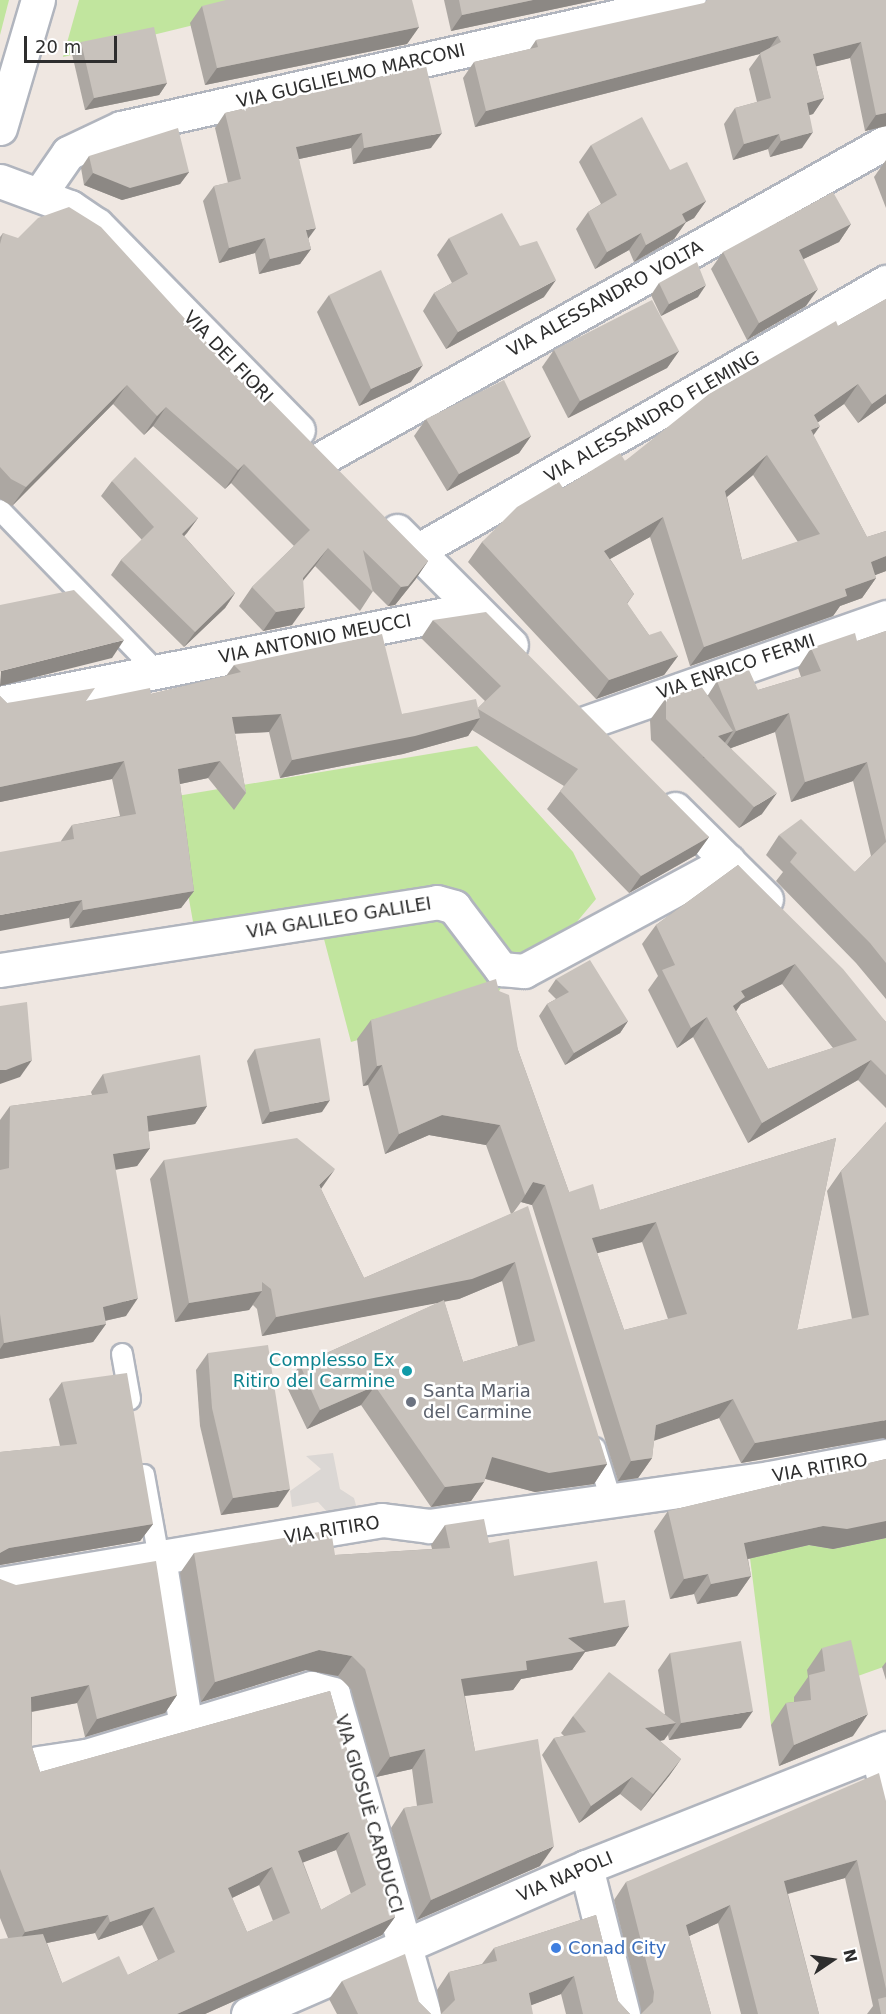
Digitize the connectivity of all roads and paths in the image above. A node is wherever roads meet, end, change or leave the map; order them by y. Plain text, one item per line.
1 (38, 0) edge
2 (689, 0) edge
3 (0, 128) edge
4 (886, 142) edge
5 (0, 181) edge
6 (39, 195) junction
7 (886, 282) edge
8 (324, 457) junction
9 (347, 480) edge
10 (0, 510) edge
11 (378, 512) edge
12 (417, 552) junction
13 (474, 608) junction
14 (886, 617) edge
15 (531, 665) edge
16 (155, 670) junction
17 (564, 698) edge
18 (0, 704) edge
19 (588, 722) junction
20 (613, 746) edge
21 (654, 787) edge
22 (728, 861) junction
23 (785, 919) edge
24 (0, 970) edge
25 (122, 1354) dead end
26 (134, 1422) edge
27 (588, 1423) edge
28 (141, 1456) edge
29 (886, 1456) edge
30 (611, 1500) junction
31 (159, 1558) junction
32 (0, 1584) edge
33 (186, 1726) junction
34 (882, 1750) edge
35 (38, 1763) edge
36 (886, 1789) edge
37 (586, 1867) junction
38 (406, 1944) junction
39 (417, 2010) edge
40 (248, 2014) edge
41 (623, 2014) edge

1 - 3 street
2 - 6 street, VIA GUGLIELMO MARCONI
4 - 8 street, VIA ALESSANDRO VOLTA
5 - 6 street, VIA DEI FIORI
6 - 8 street, VIA DEI FIORI
7 - 12 street, VIA ALESSANDRO FLEMING
8 - 9 street, VIA DEI FIORI
10 - 16 lane
11 - 12 street
12 - 13 street
13 - 15 street
13 - 16 street, VIA ANTONIO MEUCCI
14 - 19 street, VIA ENRICO FERMI
16 - 18 street, VIA ANTONIO MEUCCI
17 - 19 street
19 - 20 street
21 - 22 street
22 - 23 street
22 - 24 street, VIA GALILEO GALILEI
25 - 26 lane
27 - 30 lane
28 - 31 lane
29 - 30 street, VIA RITIRO
30 - 31 street, VIA RITIRO
31 - 32 street, VIA RITIRO
31 - 33 street
33 - 35 street, VIA GIOSUÈ CARDUCCI
33 - 38 street, VIA GIOSUÈ CARDUCCI
34 - 36 street
34 - 37 street, VIA NAPOLI
37 - 38 street, VIA NAPOLI
37 - 41 street
38 - 39 street
38 - 40 street, VIA NAPOLI

